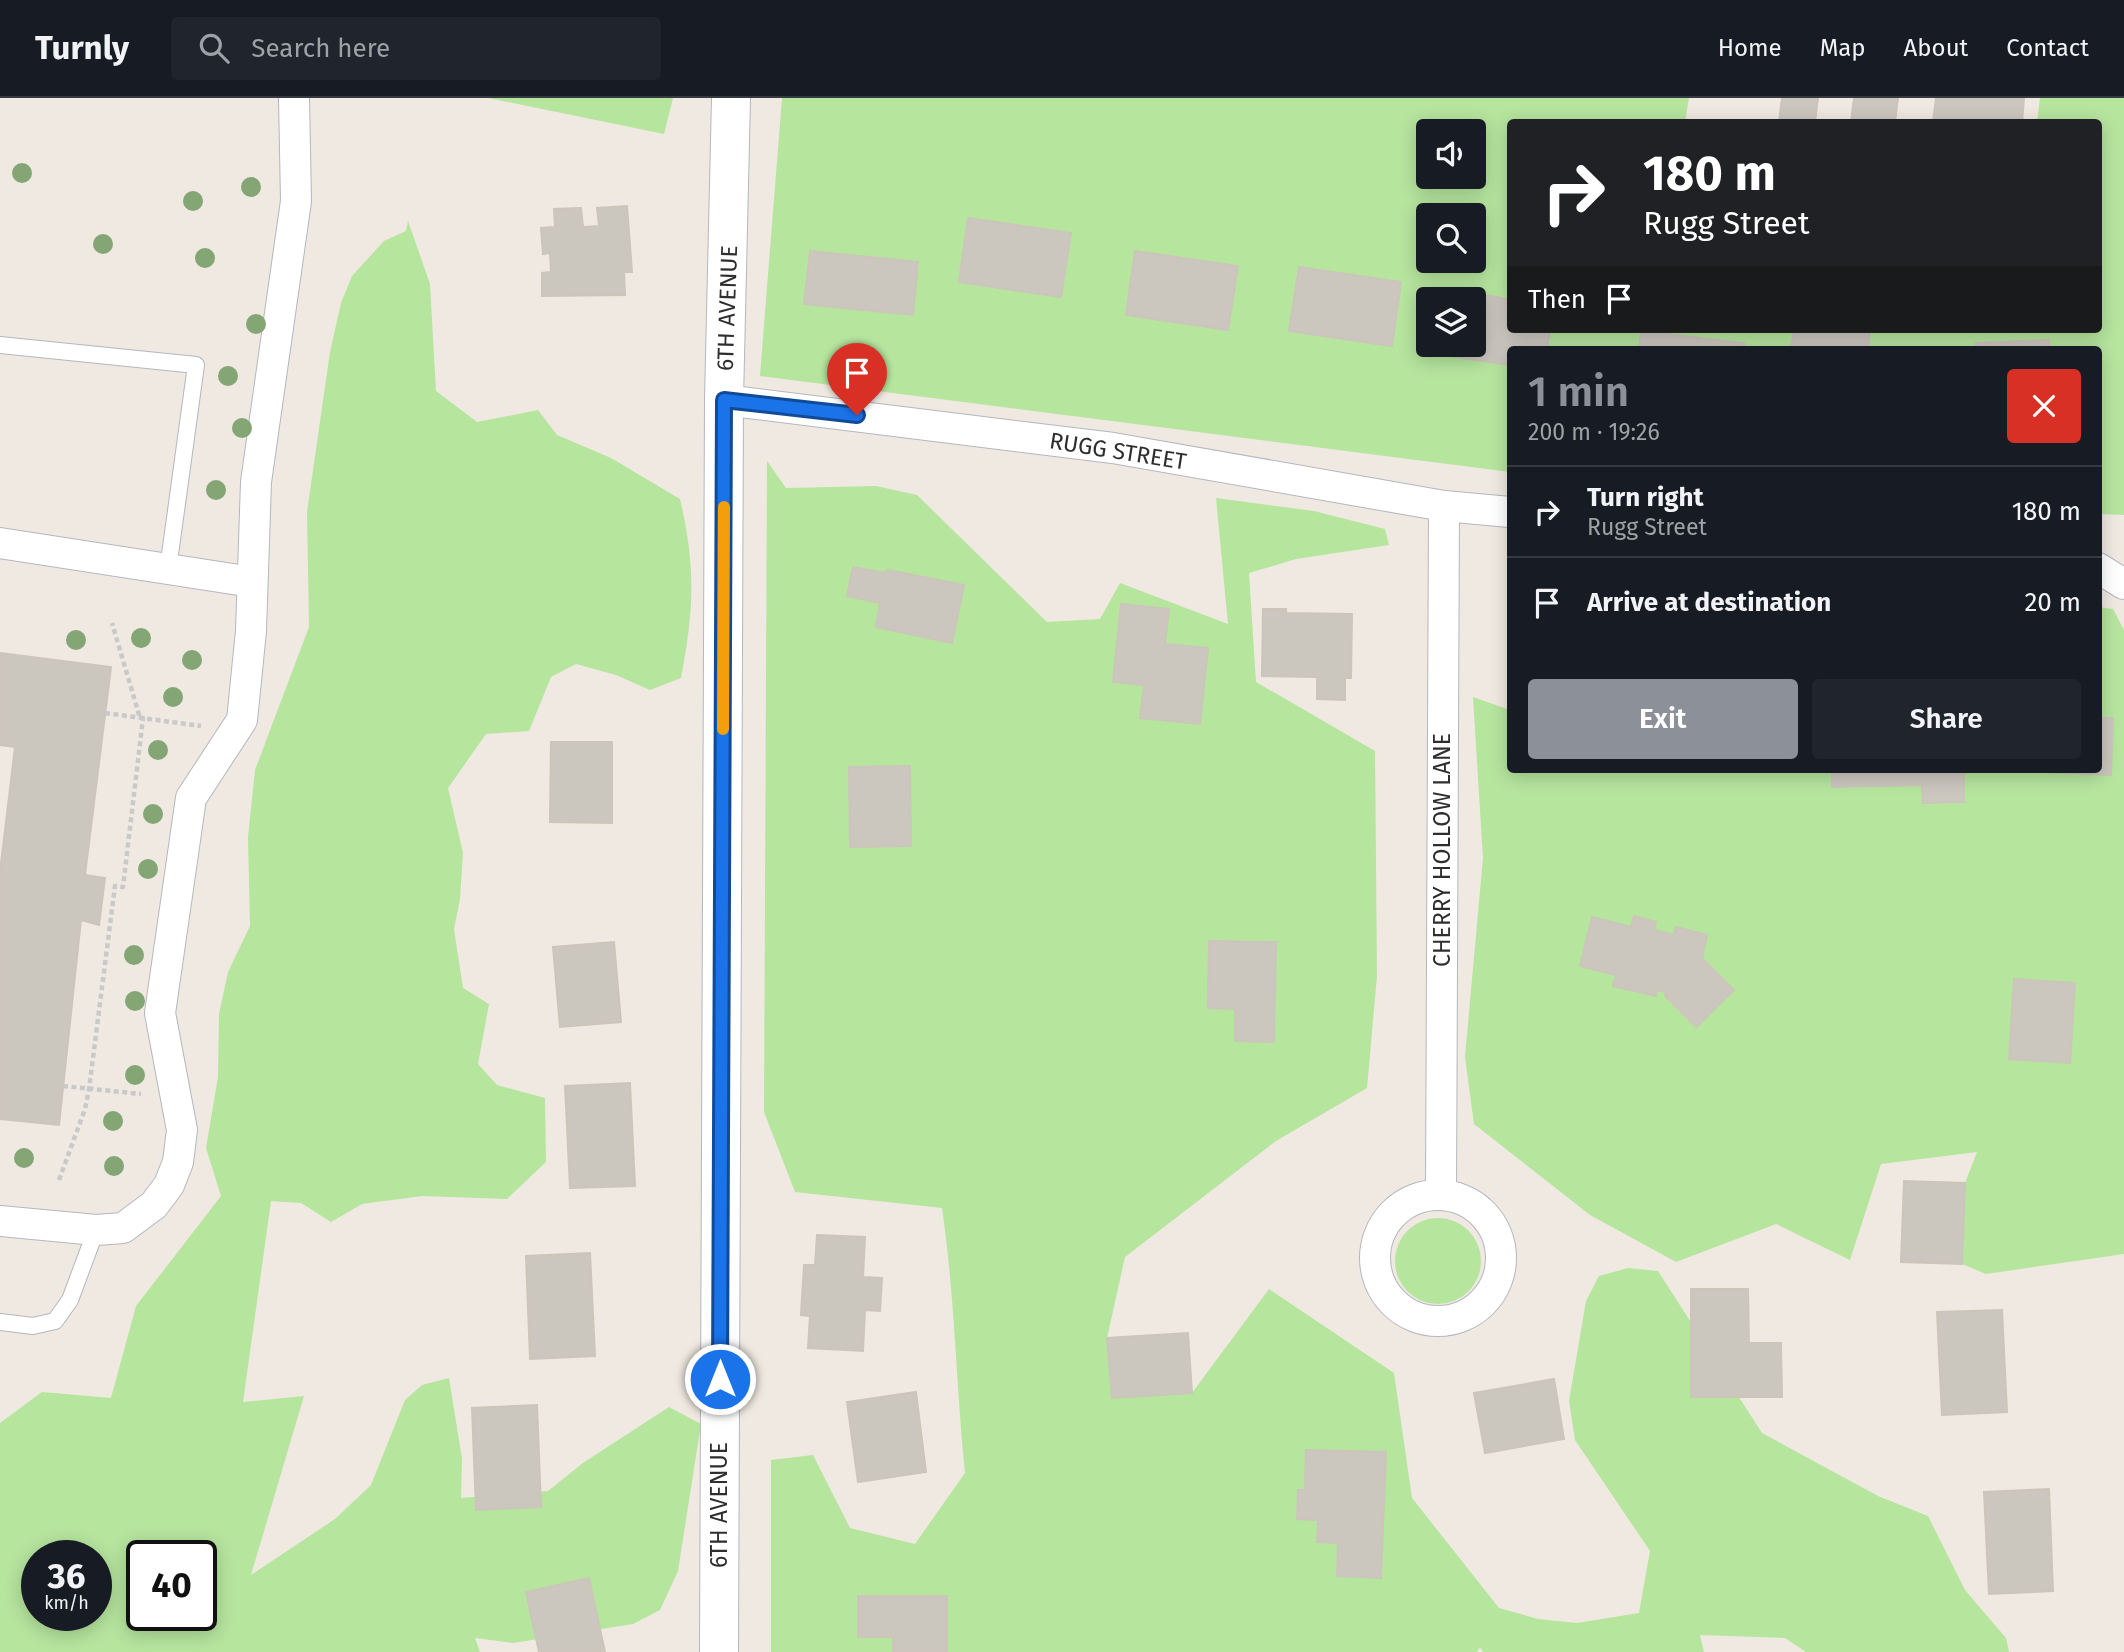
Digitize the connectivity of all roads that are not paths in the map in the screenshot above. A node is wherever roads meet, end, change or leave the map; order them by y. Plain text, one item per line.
1 (294, 98) edge
2 (731, 98) edge
3 (0, 345) edge
4 (724, 400) junction
5 (1444, 506) junction
6 (1507, 512) edge
7 (0, 543) edge
8 (168, 569) junction
9 (2102, 570) edge
10 (252, 582) junction
11 (2124, 584) edge
12 (1441, 1195) junction
13 (0, 1221) edge
14 (96, 1230) junction
15 (0, 1322) edge
16 (719, 1652) edge

1 - 10 street
2 - 4 street, 6TH AVENUE
3 - 8 lane
4 - 5 street, RUGG STREET
4 - 16 street, 6TH AVENUE
5 - 6 street, RUGG STREET
5 - 12 street, CHERRY HOLLOW LANE
7 - 8 street
8 - 10 street
9 - 11 street
10 - 14 street
12 - 12 street
13 - 14 street
14 - 15 lane

